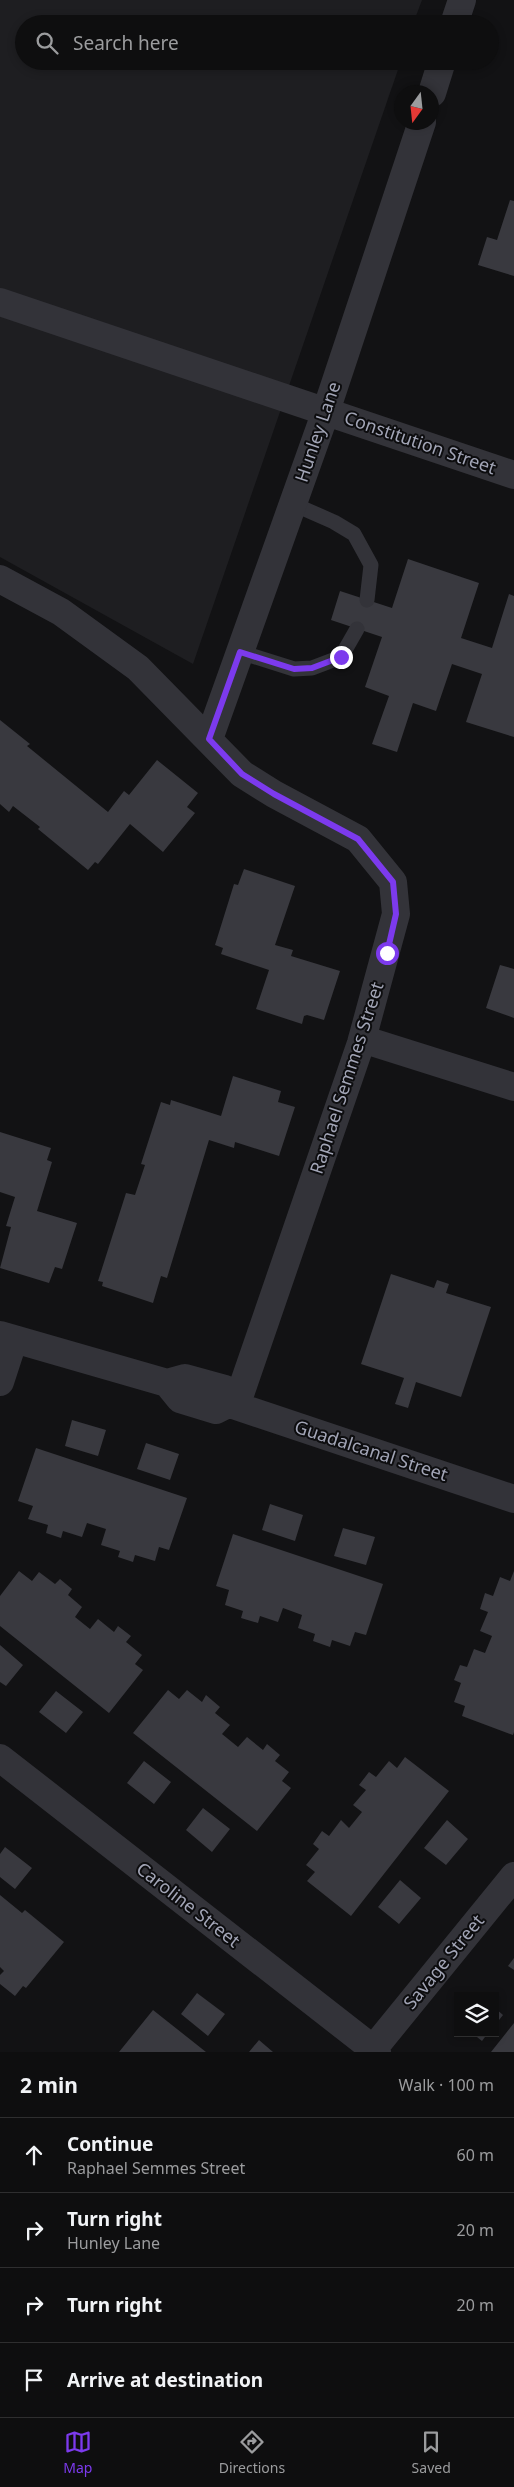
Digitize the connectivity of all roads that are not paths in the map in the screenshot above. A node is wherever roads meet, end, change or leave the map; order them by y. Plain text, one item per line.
1 (462, 0) edge
2 (457, 15) edge
3 (439, 70) edge
4 (434, 85) edge
5 (419, 130) edge
6 (0, 302) edge
7 (326, 411) junction
8 (514, 475) edge
9 (293, 504) junction
10 (0, 579) edge
11 (367, 600) dead end
12 (357, 629) dead end
13 (240, 652) junction
14 (209, 739) junction
15 (362, 1039) junction
16 (514, 1087) edge
17 (7, 1337) edge
18 (0, 1382) edge
19 (232, 1405) junction
20 (514, 1499) edge
21 (0, 1758) edge
22 (514, 1876) edge
23 (375, 2050) edge

1 - 2 street
3 - 4 street
5 - 7 street, Hunley Lane
6 - 7 street, Constitution Street
7 - 8 street, Constitution Street
7 - 9 street, Hunley Lane
9 - 11 lane
9 - 13 street, Hunley Lane
10 - 14 street, Raphael Semmes Street
12 - 13 lane
13 - 14 street, Hunley Lane
14 - 15 street, Raphael Semmes Street
15 - 16 street
15 - 19 street, Raphael Semmes Street
17 - 18 street
17 - 19 street, Guadalcanal Street
19 - 20 street, Guadalcanal Street
21 - 23 street, Caroline Street
22 - 23 street, Savage Street

